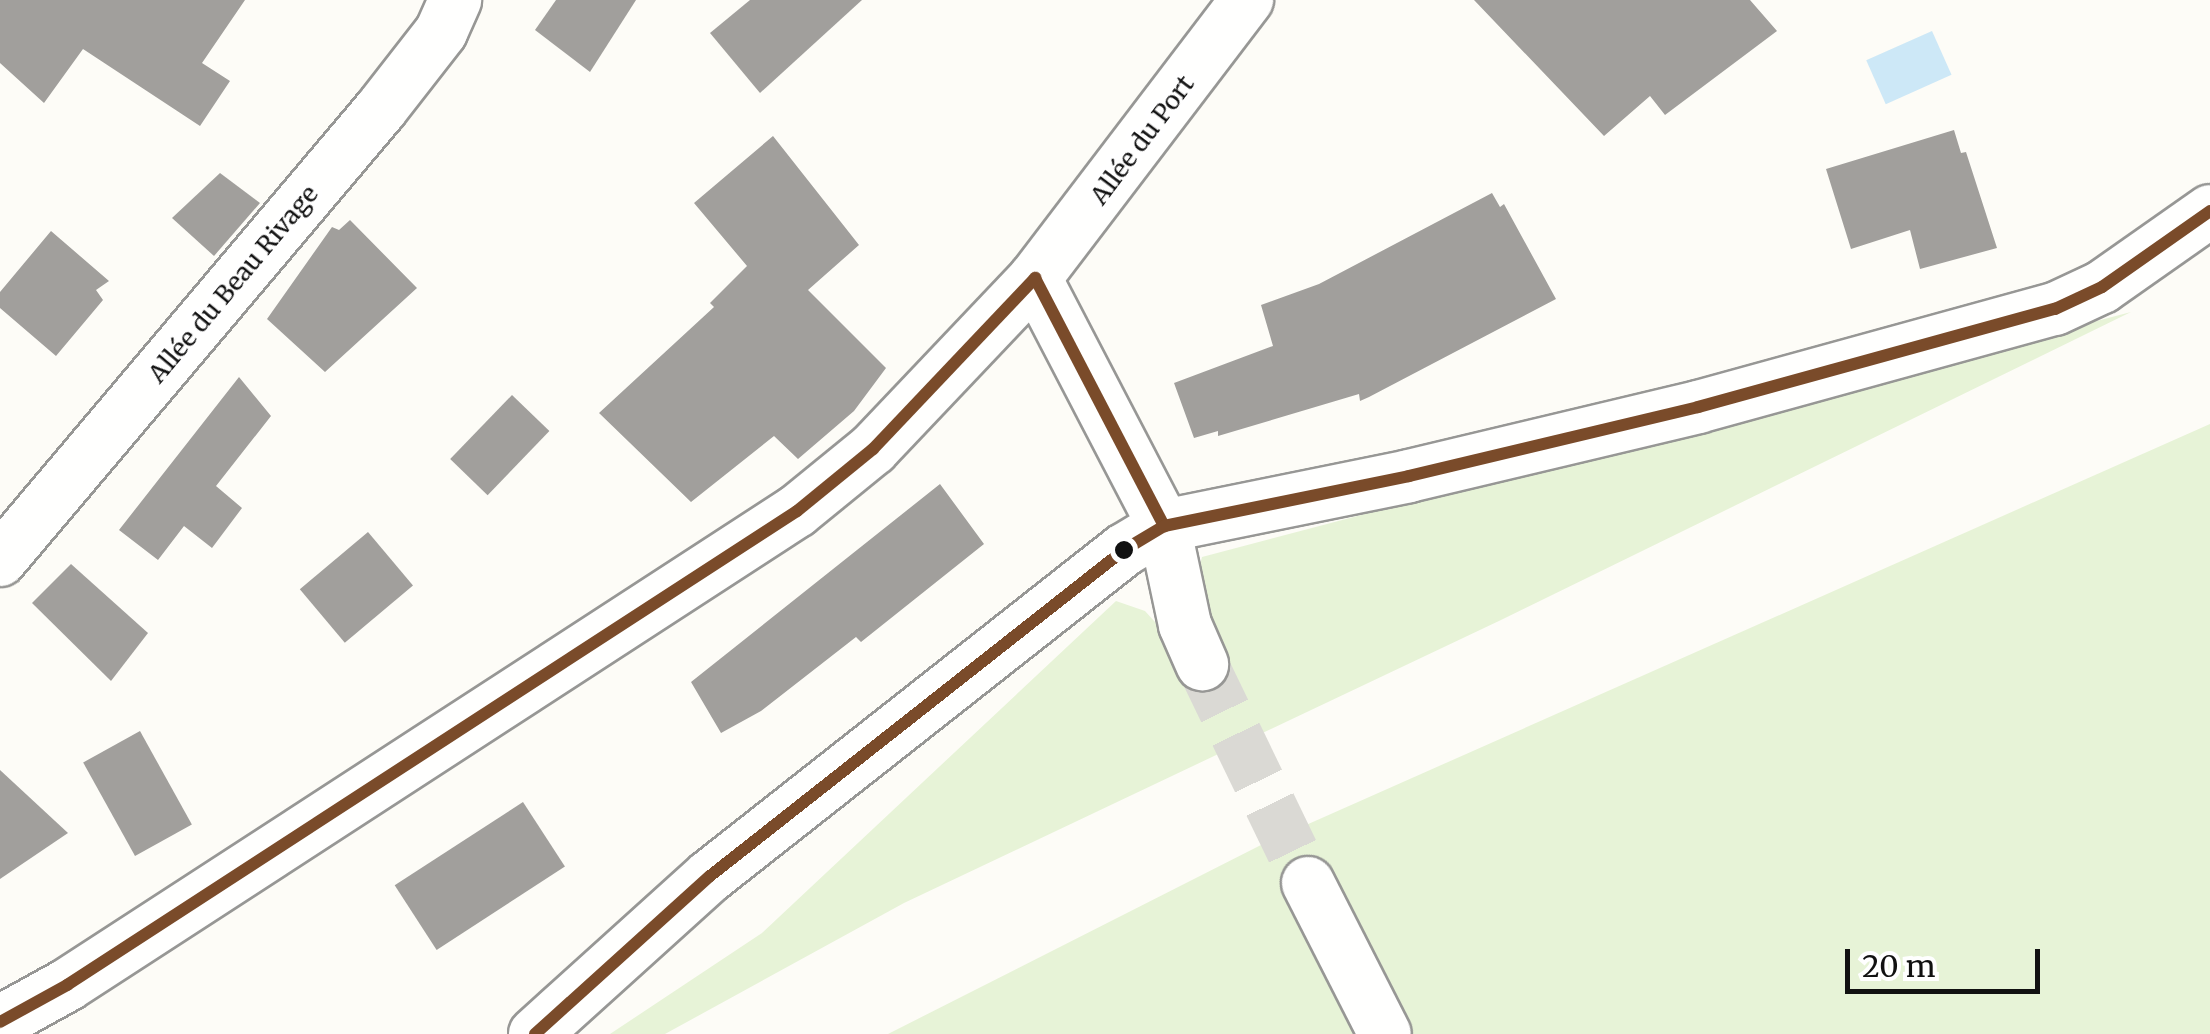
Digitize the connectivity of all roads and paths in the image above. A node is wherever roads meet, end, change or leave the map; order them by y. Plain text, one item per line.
1 (455, 0) edge
2 (1247, 0) edge
3 (2210, 211) edge
4 (1035, 278) junction
5 (1164, 526) junction
6 (0, 560) edge
7 (1202, 664) tunnel mouth
8 (1308, 882) tunnel mouth
9 (0, 1022) edge
10 (535, 1034) edge
11 (1386, 1034) edge

1 - 6 street, Allée du Beau Rivage
2 - 4 street, Allée du Port
3 - 5 street
4 - 5 street
4 - 9 street, Allée du Port
5 - 7 street
5 - 10 street
8 - 11 street

